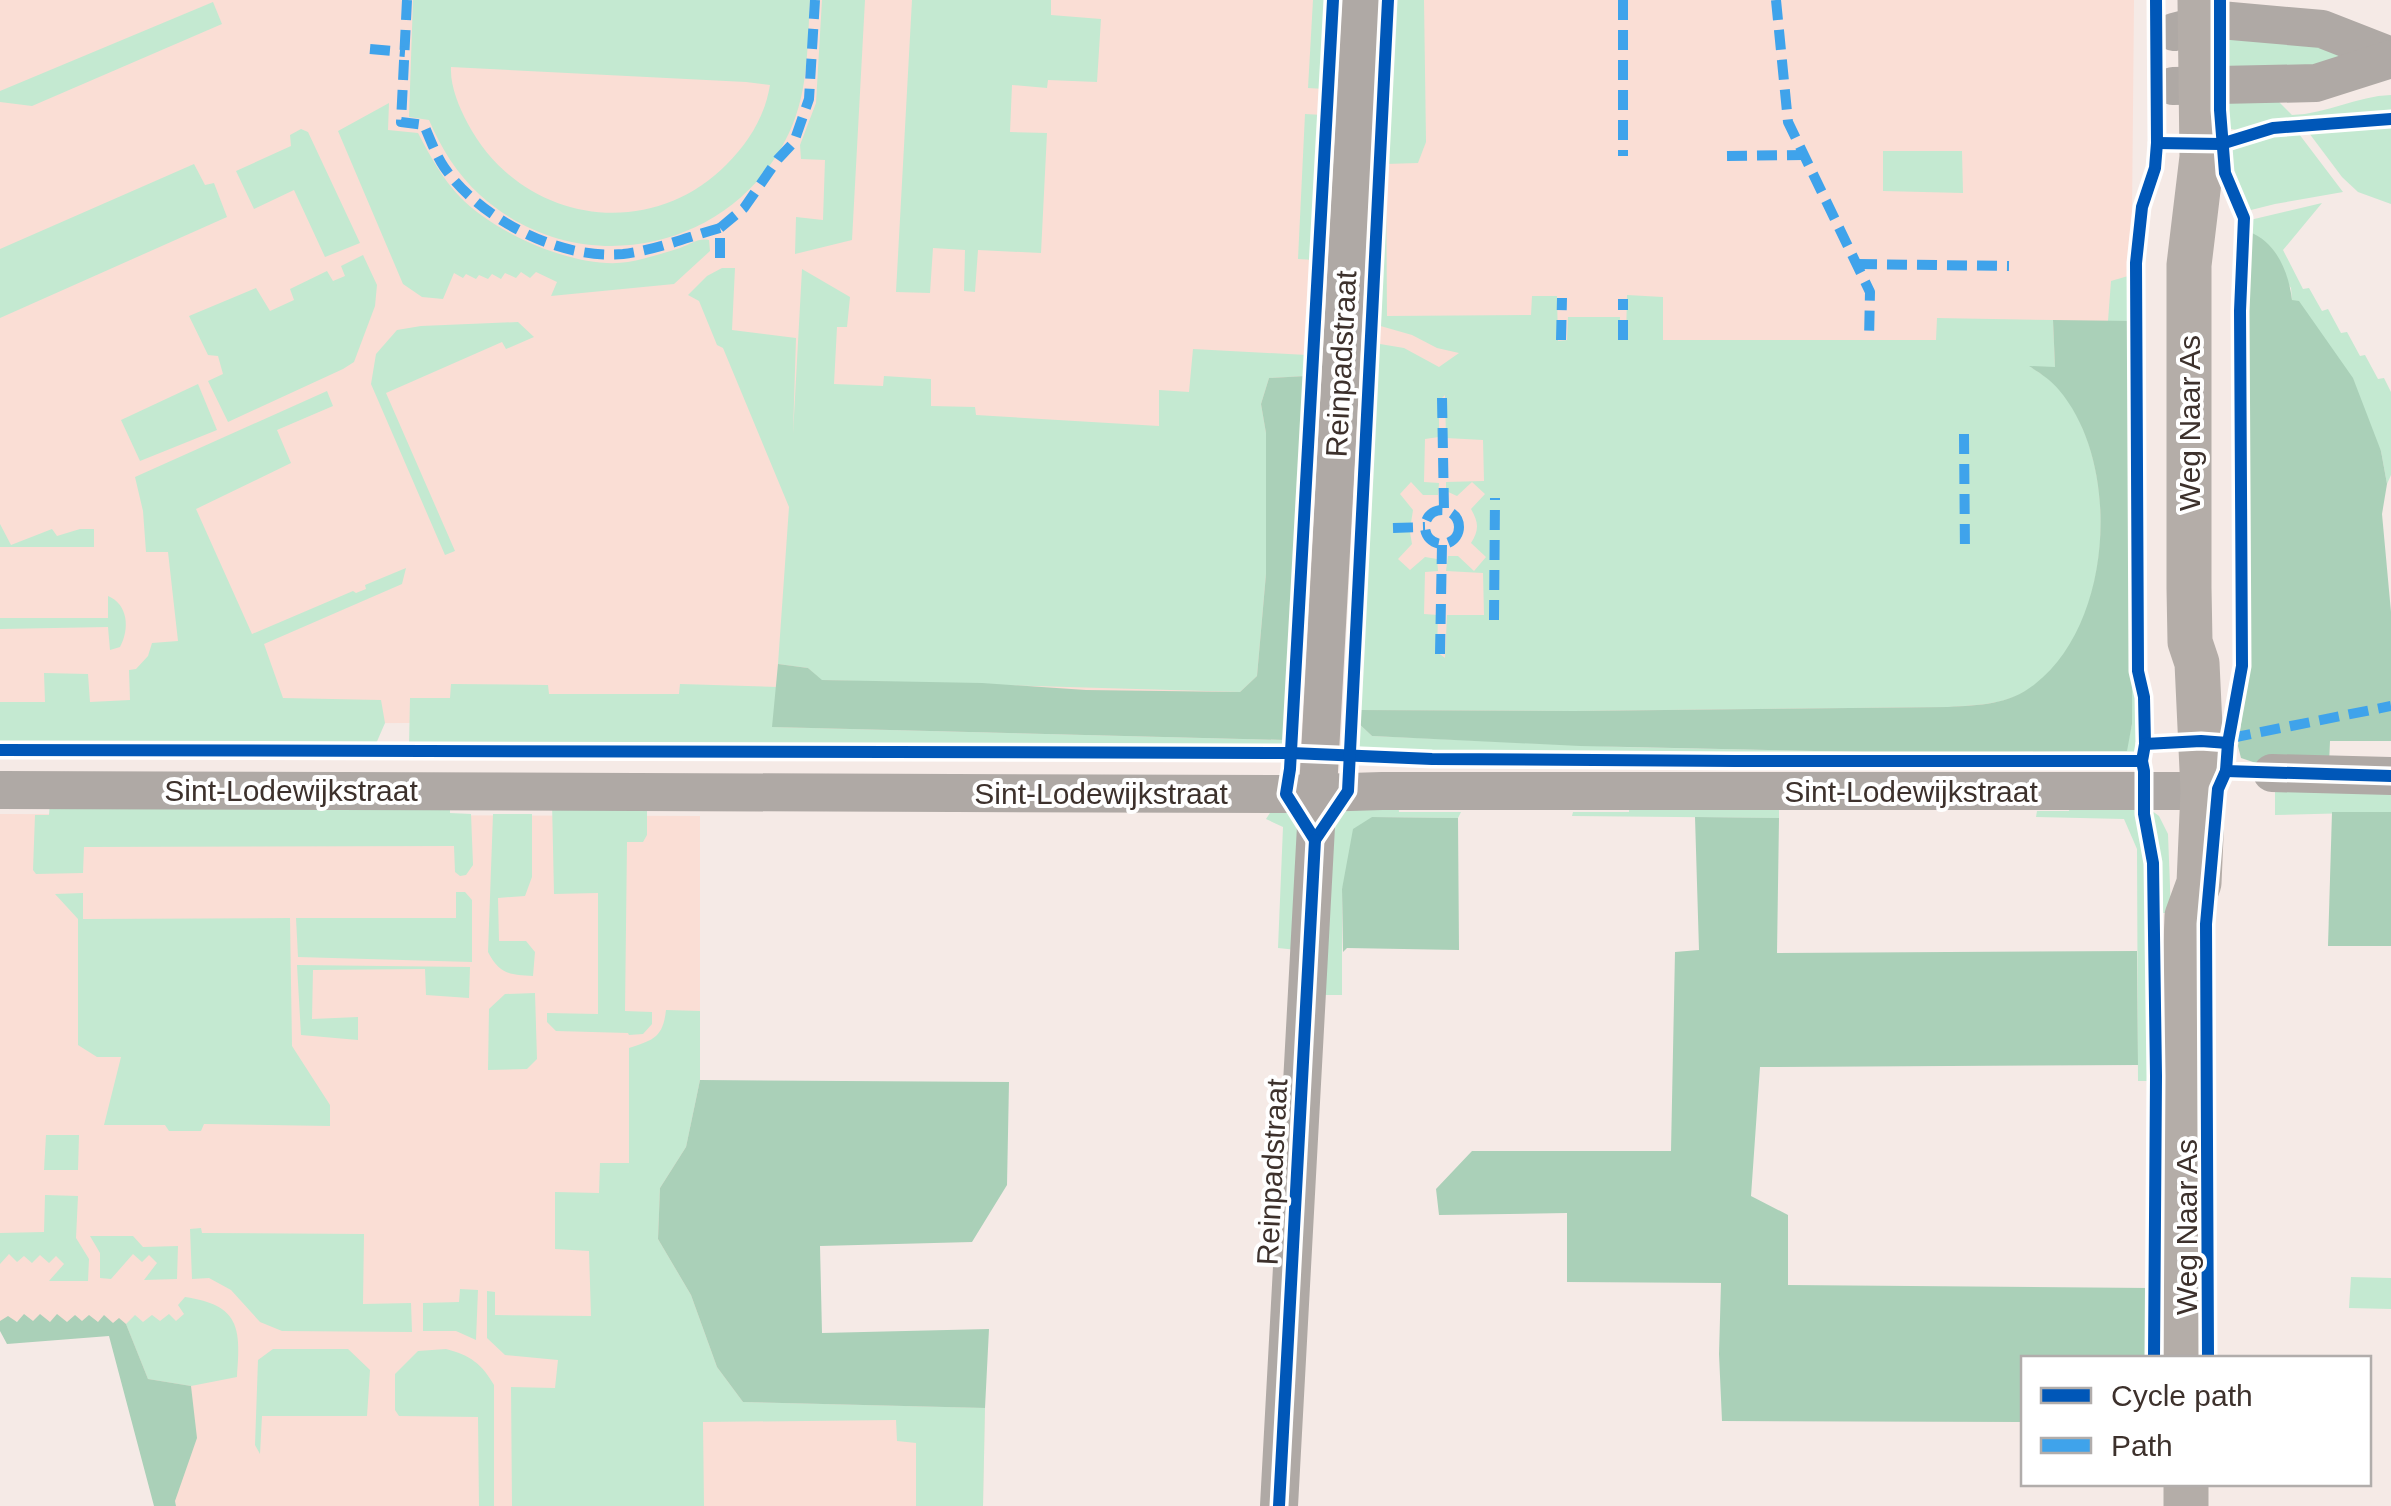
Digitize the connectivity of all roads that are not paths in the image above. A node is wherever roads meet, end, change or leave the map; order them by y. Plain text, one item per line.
1 (1361, 0) edge
2 (2187, 14) edge
3 (2391, 58) edge
4 (2188, 85) junction
5 (2272, 773) dead end
6 (2391, 776) edge
7 (0, 790) edge
8 (2189, 791) junction
9 (1317, 794) junction
10 (2186, 1356) edge
11 (1279, 1506) edge

1 - 9 street, Reinpadstraat
2 - 3 street
2 - 4 main road, Weg Naar As
3 - 4 street
4 - 8 main road, Weg Naar As
5 - 6 street
7 - 9 street, Sint-Lodewijkstraat
8 - 9 street, Sint-Lodewijkstraat
8 - 10 main road, Weg Naar As
9 - 11 street, Reinpadstraat

